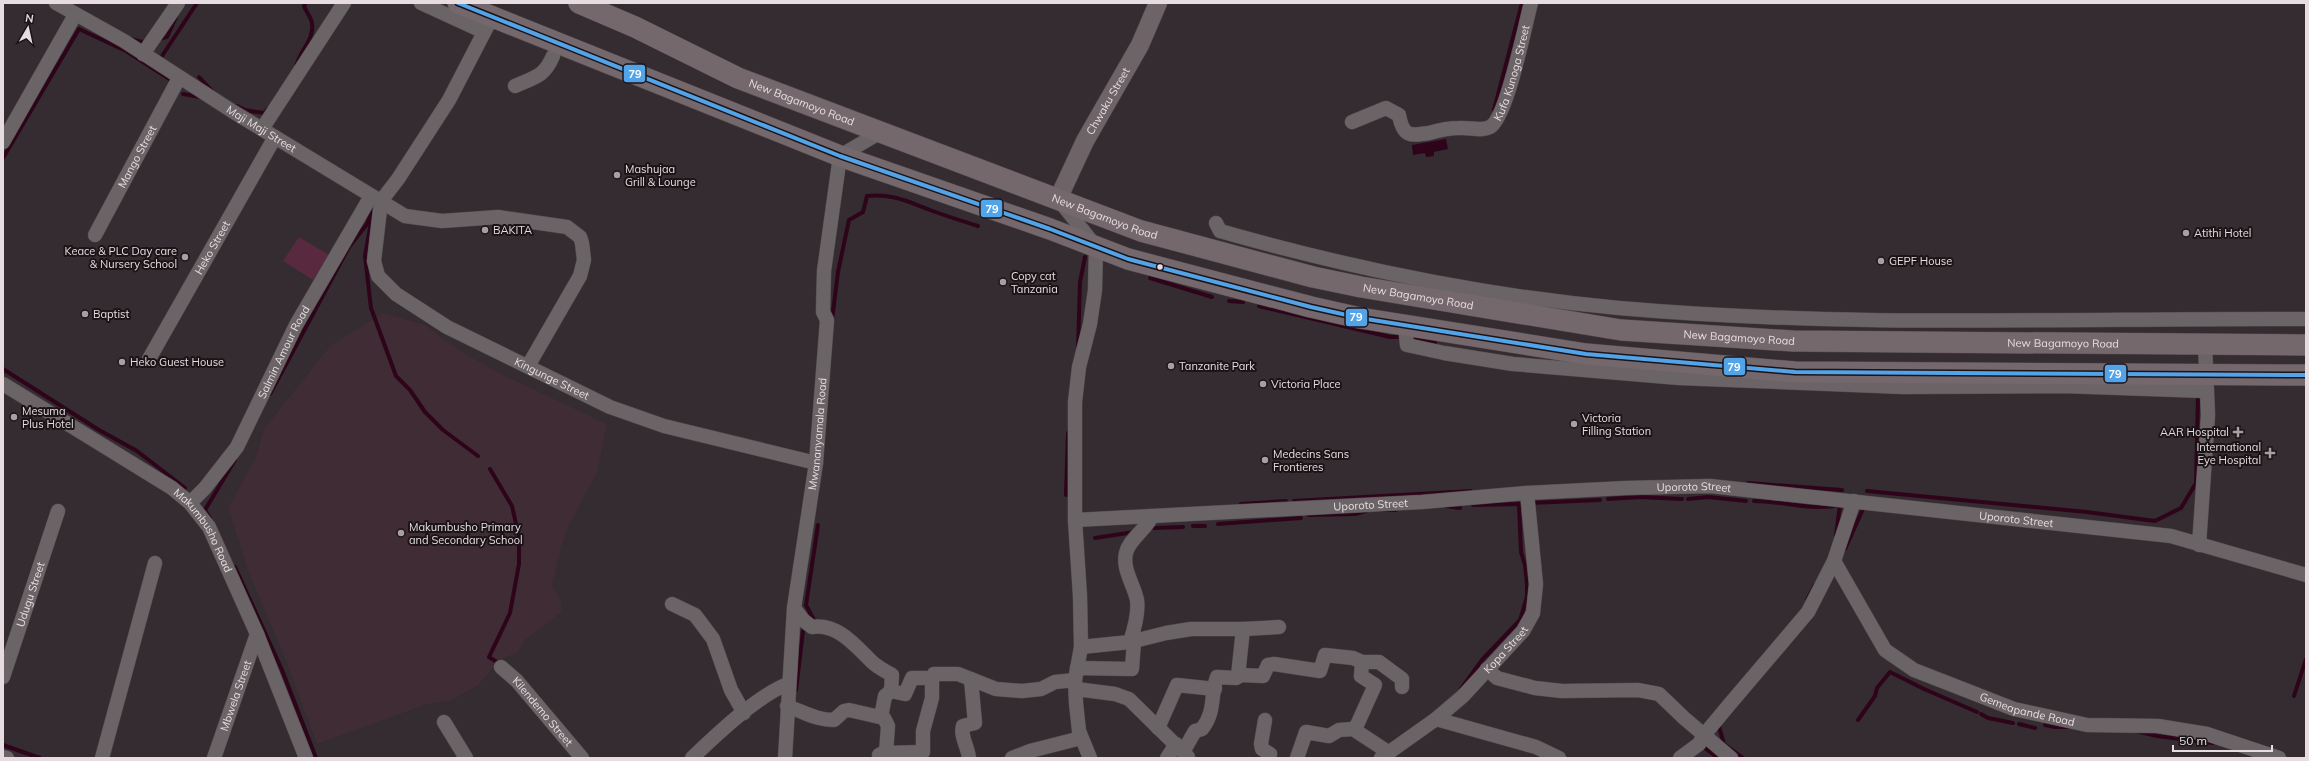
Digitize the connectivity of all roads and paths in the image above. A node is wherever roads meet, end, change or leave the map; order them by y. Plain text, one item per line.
1 (56, 3) edge
2 (178, 3) edge
3 (344, 3) edge
4 (421, 3) edge
5 (458, 3) edge
6 (579, 3) edge
7 (1158, 3) edge
8 (1531, 3) edge
9 (75, 15) junction
10 (488, 24) junction
11 (143, 54) junction
12 (553, 56) dead end
13 (179, 78) junction
14 (515, 86) dead end
15 (1352, 122) dead end
16 (262, 129) junction
17 (879, 133) junction
18 (275, 138) junction
19 (3, 142) edge
20 (840, 156) junction
21 (376, 198) junction
22 (1058, 199) junction
23 (1216, 223) dead end
24 (95, 235) dead end
25 (1096, 247) junction
26 (2306, 319) edge
27 (2205, 344) junction
28 (2306, 345) edge
29 (149, 359) dead end
30 (528, 366) junction
31 (2306, 376) edge
32 (2205, 383) junction
33 (3, 384) edge
34 (816, 463) junction
35 (1527, 493) junction
36 (1854, 500) junction
37 (190, 503) junction
38 (58, 511) dead end
39 (1152, 516) junction
40 (1075, 520) junction
41 (2199, 545) junction
42 (1834, 561) junction
43 (155, 563) dead end
44 (2306, 575) edge
45 (672, 604) dead end
46 (794, 608) junction
47 (1279, 627) dead end
48 (1243, 630) junction
49 (257, 634) junction
50 (1132, 642) junction
51 (1081, 647) junction
52 (1362, 662) junction
53 (501, 667) dead end
54 (1487, 669) junction
55 (1238, 676) junction
56 (3, 677) edge
57 (932, 678) junction
58 (971, 679) junction
59 (1076, 679) junction
60 (788, 684) junction
61 (1402, 687) dead end
62 (1215, 689) junction
63 (891, 691) junction
64 (787, 706) junction
65 (744, 713) junction
66 (881, 717) junction
67 (1436, 719) junction
68 (1265, 720) dead end
69 (444, 722) dead end
70 (1158, 728) junction
71 (1353, 729) junction
72 (1704, 735) junction
73 (1081, 738) junction
74 (1183, 751) edge
75 (1384, 755) edge
76 (576, 756) edge
77 (882, 756) edge
78 (3, 757) edge
79 (1274, 757) edge
80 (6, 758) edge
81 (102, 758) edge
82 (214, 758) edge
83 (306, 758) edge
84 (466, 758) edge
85 (692, 758) edge
86 (785, 758) edge
87 (969, 758) edge
88 (1012, 758) edge
89 (1090, 758) edge
90 (1167, 758) edge
91 (1297, 758) edge
92 (1559, 758) edge
93 (1680, 758) edge
94 (1731, 758) edge
95 (2279, 758) edge

1 - 9 street, Maji Maji Street
2 - 11 street
3 - 16 street
4 - 10 street
5 - 10 highway
6 - 17 highway, New Bagamoyo Road
7 - 22 main road, Chwaku Street
8 - 15 street, Kufa Kunoga Street
9 - 11 street, Maji Maji Street
9 - 19 street
10 - 20 highway
10 - 21 street, Salmin Amour Road
11 - 13 street, Maji Maji Street
12 - 14 street
13 - 16 street, Maji Maji Street
13 - 24 street, Mango Street
16 - 18 street, Maji Maji Street
17 - 20 street
17 - 22 highway, New Bagamoyo Road
18 - 21 street, Maji Maji Street
18 - 29 street, Heko Street
20 - 25 highway
20 - 34 street, Mwananyamala Road
21 - 30 street, Kingunge Street
21 - 30 street, Maji Maji Street
21 - 37 street, Salmin Amour Road
22 - 25 street
22 - 27 highway, New Bagamoyo Road
23 - 26 street
25 - 32 highway
25 - 40 street
27 - 28 highway, New Bagamoyo Road
27 - 32 street
30 - 34 street, Kingunge Street
31 - 32 highway
32 - 41 street
33 - 37 street, Makumbusho Road
34 - 46 street, Mwananyamala Road
35 - 36 street, Uporoto Street
35 - 39 street, Uporoto Street
35 - 54 street, Kopa Street
36 - 41 street, Uporoto Street
36 - 42 street
37 - 49 street, Makumbusho Road
38 - 56 street, Udugu Street
39 - 40 street, Uporoto Street
39 - 50 street
40 - 51 street
41 - 44 street, Uporoto Street
42 - 72 street
42 - 95 street, Gemeapande Road
43 - 81 street
45 - 65 street
46 - 60 street, Mwananyamala Road
46 - 63 street
47 - 48 street
48 - 50 street
48 - 55 street
49 - 82 street, Mbwela Street
49 - 83 street, Makumbusho Road
50 - 51 street
50 - 59 street
51 - 59 street
52 - 55 street
52 - 61 street
52 - 71 street
53 - 76 street, Kilendemo Street
54 - 67 street, Kopa Street
54 - 72 street
55 - 62 street
57 - 58 street
57 - 63 street
57 - 77 street
58 - 59 street
58 - 87 street
59 - 70 street
59 - 73 street
60 - 64 street, Mwananyamala Road
60 - 65 street
62 - 70 street
62 - 74 street
63 - 66 street
64 - 66 street
64 - 86 street, Mwananyamala Road
65 - 85 street
66 - 77 street
67 - 75 street, Kopa Street
67 - 92 street
68 - 79 street
69 - 84 street
70 - 74 street
71 - 75 street
71 - 91 street
72 - 93 street
72 - 94 street
73 - 88 street
73 - 89 street
74 - 90 street
78 - 80 street

